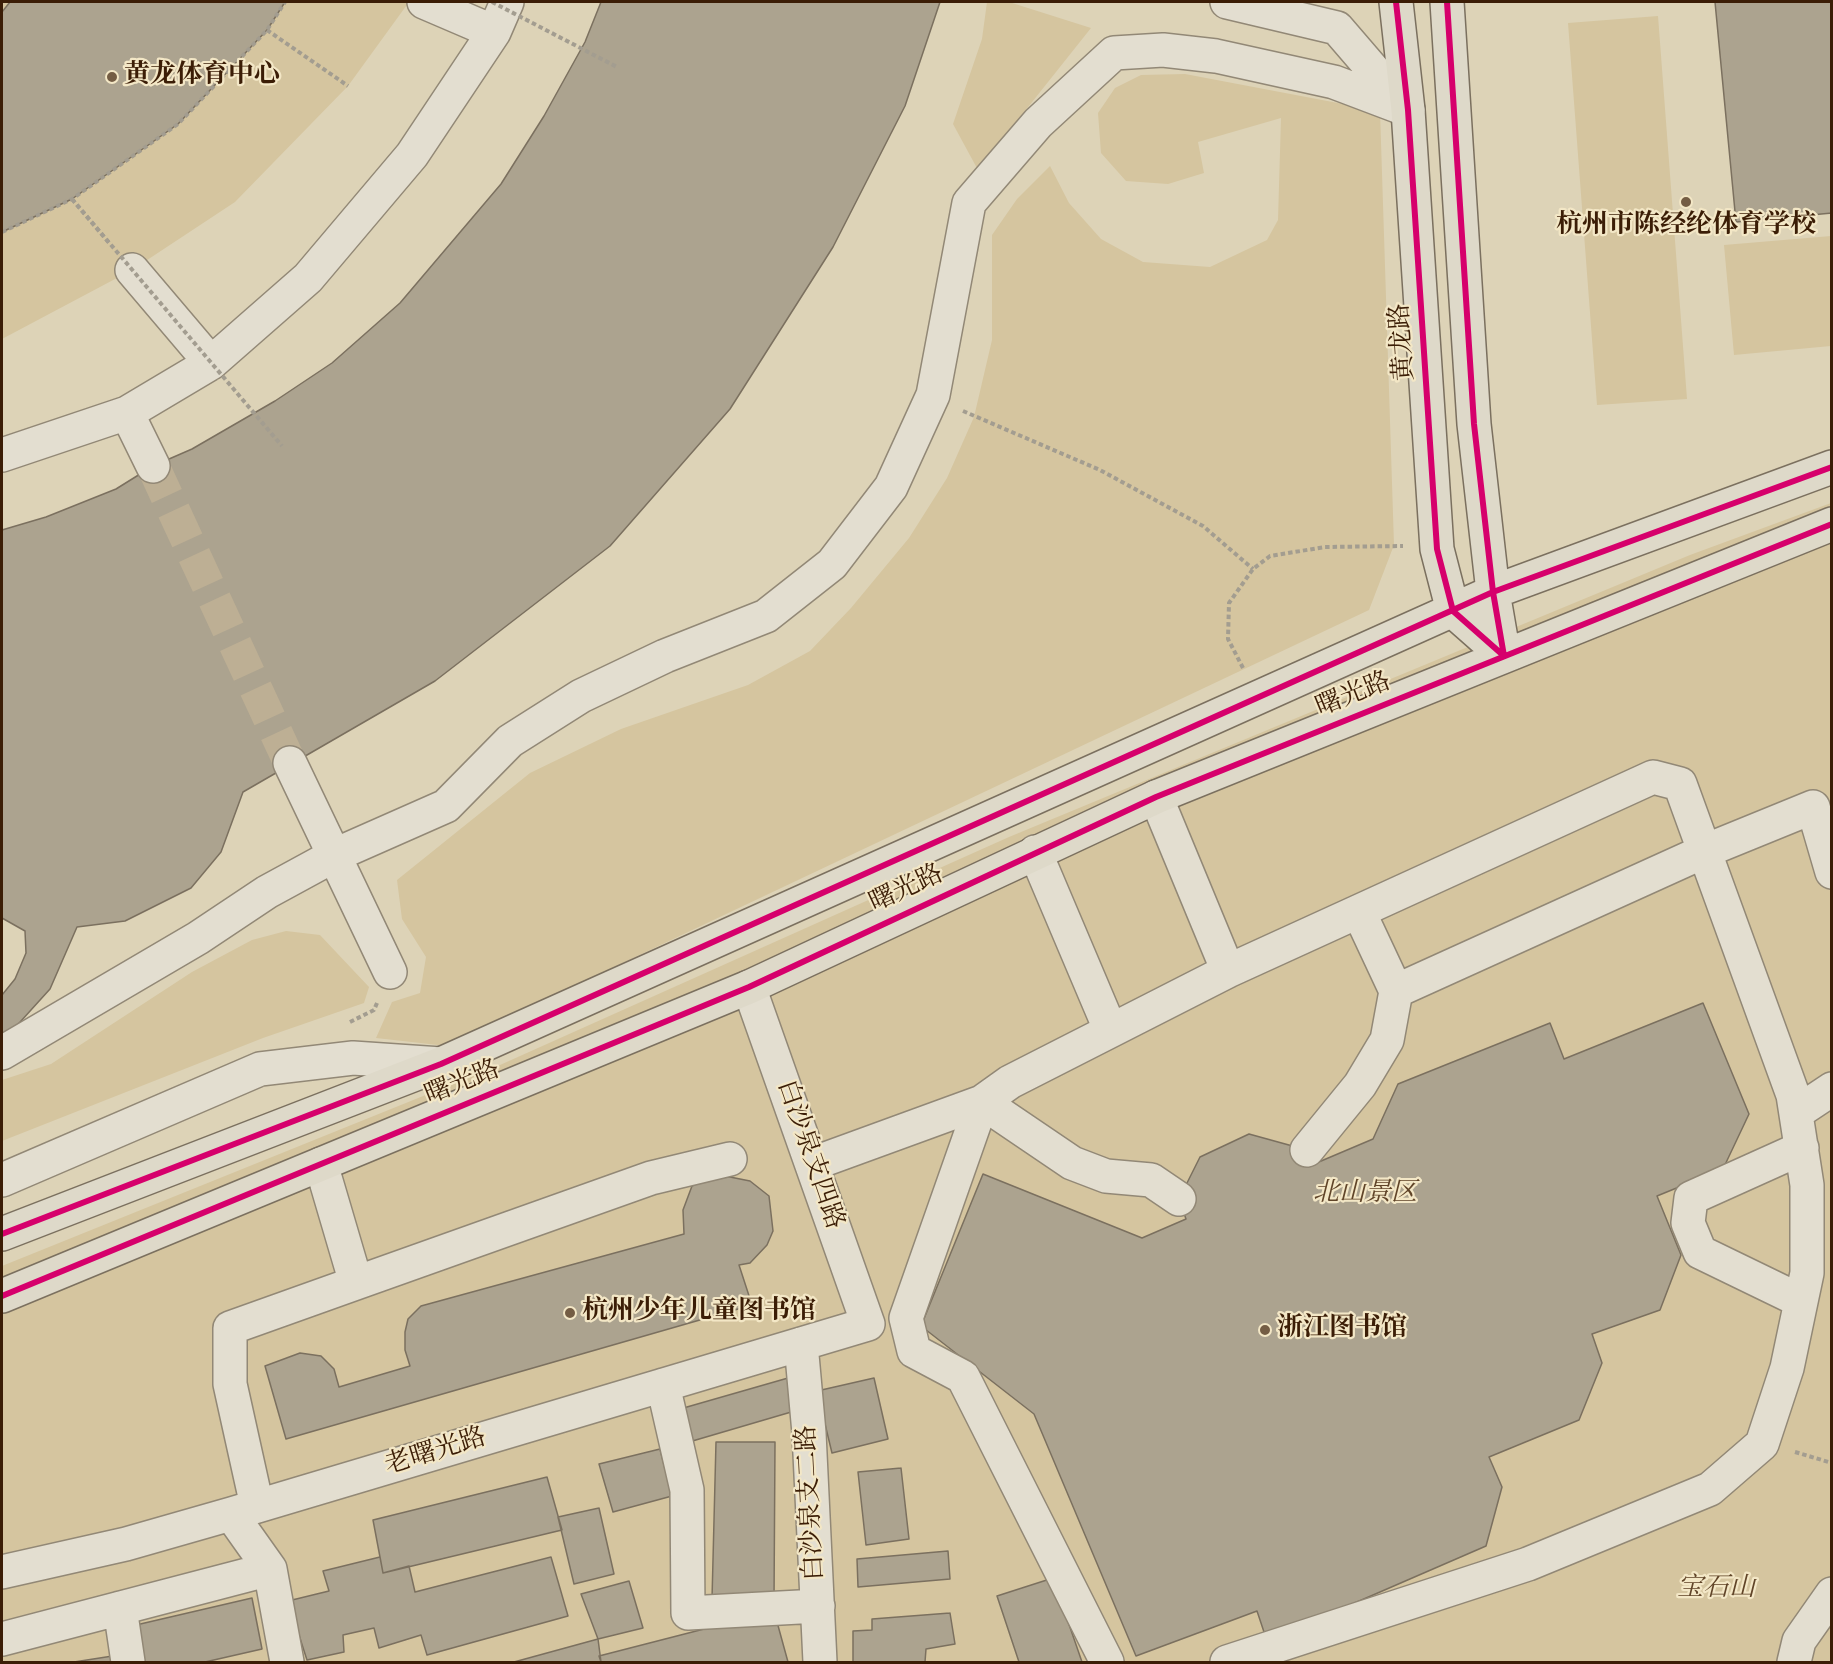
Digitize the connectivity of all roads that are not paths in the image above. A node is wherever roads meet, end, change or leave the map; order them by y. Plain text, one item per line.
1 (424, 2) edge
2 (507, 2) edge
3 (1227, 2) edge
4 (1396, 2) edge
5 (1447, 2) edge
6 (493, 17) edge
7 (1408, 110) junction
8 (132, 270) road end
9 (211, 363) junction
10 (127, 413) junction
11 (2, 455) edge
12 (153, 466) tunnel mouth
13 (1832, 467) edge
14 (1832, 524) edge
15 (1493, 592) junction
16 (1453, 611) junction
17 (1504, 656) junction
18 (290, 763) tunnel mouth
19 (1156, 797) junction
20 (1705, 851) junction
21 (1035, 852) junction
22 (334, 855) junction
23 (1832, 872) edge
24 (1359, 912) junction
25 (1228, 971) junction
26 (390, 972) dead end
27 (749, 987) junction
28 (1396, 991) junction
29 (1110, 1029) junction
30 (2, 1053) edge
31 (441, 1065) junction
32 (1832, 1089) edge
33 (982, 1102) junction
34 (1796, 1113) junction
35 (1802, 1148) junction
36 (1306, 1150) dead end
37 (730, 1159) dead end
38 (321, 1164) junction
39 (812, 1164) junction
40 (2, 1180) edge
41 (1179, 1199) dead end
42 (2, 1234) edge
43 (356, 1282) junction
44 (2, 1296) edge
45 (1801, 1301) junction
46 (868, 1324) joint
47 (801, 1344) junction
48 (663, 1385) junction
49 (244, 1510) junction
50 (270, 1569) junction
51 (2, 1572) edge
52 (1832, 1594) edge
53 (818, 1606) junction
54 (120, 1608) junction
55 (2, 1640) edge
56 (128, 1662) edge
57 (287, 1662) edge
58 (820, 1662) edge
59 (1107, 1662) edge
60 (1227, 1662) edge
61 (1794, 1662) edge

1 - 6 street
2 - 6 street
3 - 7 street
4 - 7 main road, 黄龙路
5 - 15 main road
6 - 9 street
7 - 16 main road, 黄龙路
7 - 22 street
8 - 9 street
9 - 10 street
10 - 11 street
10 - 12 street
13 - 15 main road, 曙光路
14 - 17 main road, 曙光路
15 - 16 main road, 曙光路
15 - 17 main road
16 - 17 main road
16 - 31 main road, 曙光路
17 - 19 main road, 曙光路
18 - 22 street
19 - 21 main road, 曙光路
19 - 25 street
20 - 23 street
20 - 24 street
20 - 28 street
20 - 34 street
21 - 27 main road, 曙光路
21 - 29 street
22 - 26 street
22 - 30 street
24 - 25 street
24 - 28 street
25 - 29 street
27 - 38 main road, 曙光路
27 - 39 street, 白沙泉支四路
28 - 36 street
29 - 33 street
31 - 40 street
31 - 42 main road, 曙光路
32 - 34 street
33 - 39 street
33 - 41 street
33 - 59 street
34 - 35 street
35 - 45 street
35 - 45 street
37 - 43 street
38 - 43 street
38 - 44 main road, 曙光路
39 - 46 street, 白沙泉支四路
43 - 49 street
45 - 60 street
46 - 47 street, 老曙光路
47 - 48 street, 老曙光路
47 - 53 street, 白沙泉支二路
48 - 49 street, 老曙光路
48 - 53 street
49 - 50 street
49 - 51 street, 老曙光路
50 - 54 street
50 - 57 street
52 - 61 street
53 - 58 street, 白沙泉支二路
54 - 55 street
54 - 56 street

